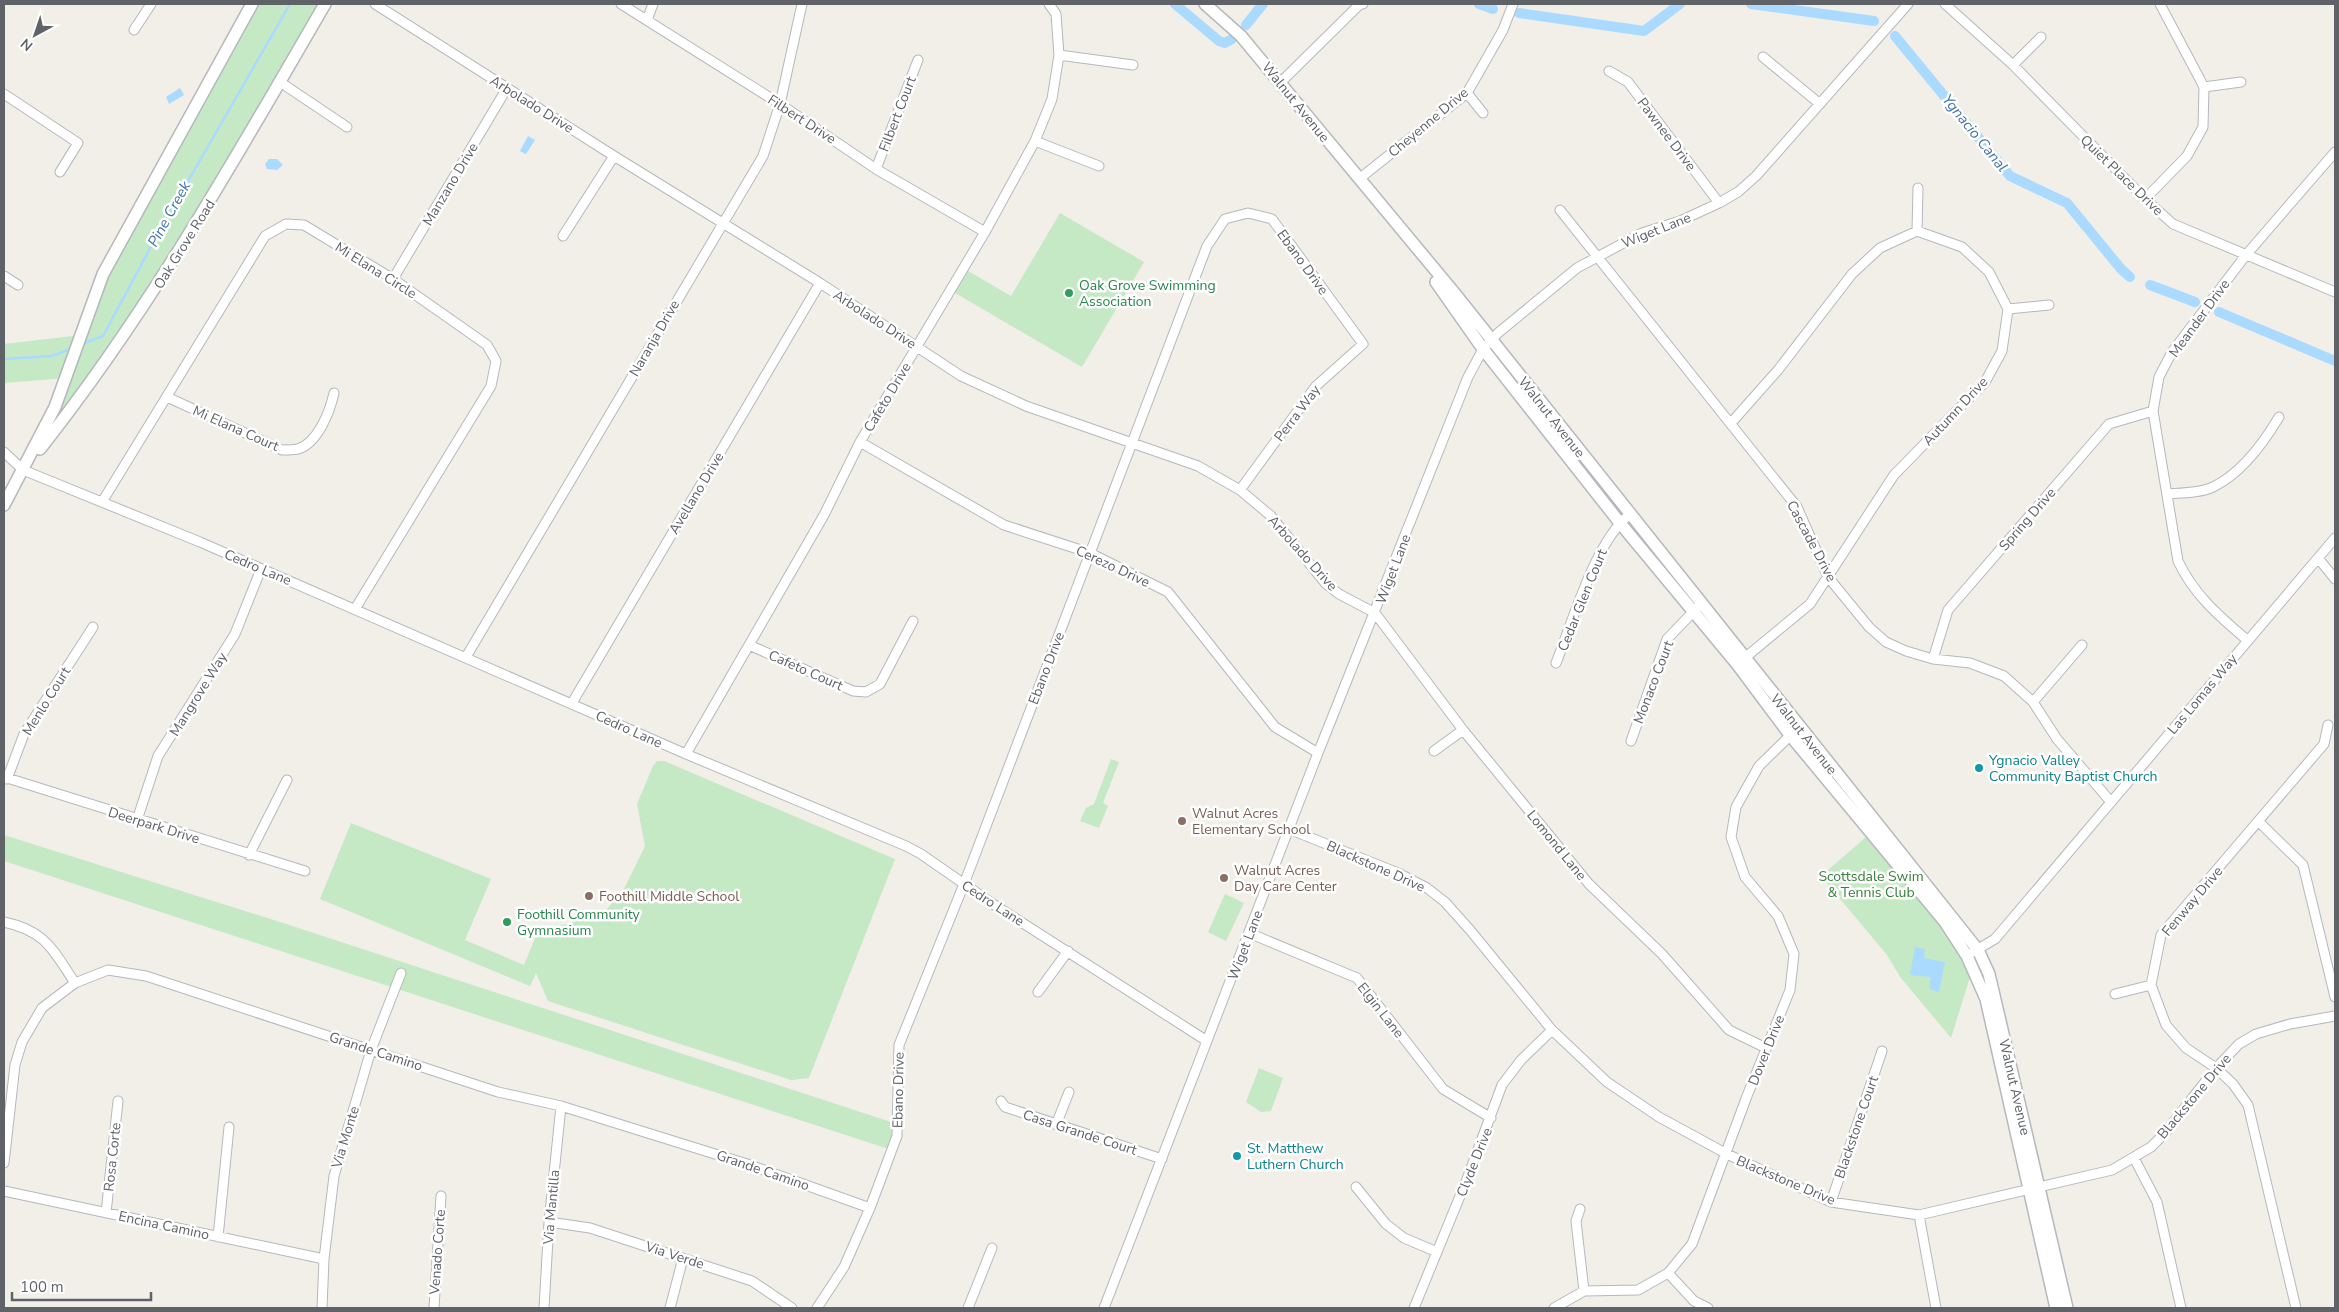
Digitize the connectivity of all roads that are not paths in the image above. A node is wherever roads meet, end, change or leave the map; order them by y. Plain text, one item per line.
1 (151, 4) edge
2 (252, 4) edge
3 (325, 4) edge
4 (376, 4) edge
5 (621, 4) edge
6 (653, 4) edge
7 (802, 4) edge
8 (1048, 4) edge
9 (1205, 4) edge
10 (1363, 4) edge
11 (1514, 4) edge
12 (1908, 4) edge
13 (1945, 4) edge
14 (2160, 4) edge
15 (647, 20) junction
16 (134, 30) dead end
17 (2041, 37) dead end
18 (1058, 55) junction
19 (1763, 57) dead end
20 (918, 60) dead end
21 (1133, 65) dead end
22 (2013, 65) junction
23 (1609, 71) dead end
24 (280, 82) junction
25 (1281, 82) junction
26 (2241, 82) dead end
27 (2204, 87) junction
28 (507, 88) junction
29 (1466, 93) junction
30 (4, 94) edge
31 (780, 104) junction
32 (1820, 104) junction
33 (1483, 113) dead end
34 (346, 127) dead end
35 (1035, 141) junction
36 (2335, 152) edge
37 (614, 156) junction
38 (1099, 166) dead end
39 (876, 169) junction
40 (60, 172) dead end
41 (1359, 179) junction
42 (1918, 188) dead end
43 (2145, 199) junction
44 (1719, 203) junction
45 (1560, 210) dead end
46 (722, 223) junction
47 (1400, 229) junction
48 (1917, 231) junction
49 (985, 232) junction
50 (563, 236) dead end
51 (2246, 255) junction
52 (1596, 256) junction
53 (4, 276) edge
54 (393, 279) junction
55 (820, 283) junction
56 (18, 285) dead end
57 (2335, 292) edge
58 (2049, 304) dead end
59 (2008, 309) junction
60 (1491, 340) junction
61 (1363, 344) joint
62 (917, 347) junction
63 (1483, 349) junction
64 (334, 393) dead end
65 (167, 397) junction
66 (2153, 410) junction
67 (2280, 417) dead end
68 (1731, 423) junction
69 (860, 442) junction
70 (1133, 442) junction
71 (4, 452) edge
72 (23, 470) junction
73 (1240, 490) junction
74 (2167, 494) junction
75 (102, 502) junction
76 (4, 505) edge
77 (1629, 515) junction
78 (1620, 523) junction
79 (2335, 538) edge
80 (1090, 553) junction
81 (2318, 558) junction
82 (261, 569) junction
83 (1828, 577) junction
84 (2335, 578) edge
85 (1697, 608) junction
86 (355, 609) junction
87 (1375, 612) junction
88 (913, 621) dead end
89 (93, 627) dead end
90 (2247, 640) junction
91 (749, 645) junction
92 (2082, 645) dead end
93 (466, 657) junction
94 (1933, 659) junction
95 (1741, 661) junction
96 (1556, 663) dead end
97 (2033, 702) junction
98 (572, 703) junction
99 (2328, 725) dead end
100 (1463, 730) junction
101 (1794, 731) junction
102 (1631, 741) dead end
103 (1434, 751) dead end
104 (686, 754) junction
105 (1318, 754) junction
106 (5, 778) edge
107 (287, 780) dead end
108 (2111, 802) junction
109 (137, 820) junction
110 (2259, 822) junction
111 (1289, 829) junction
112 (249, 855) junction
113 (305, 871) dead end
114 (964, 884) junction
115 (4, 922) edge
116 (1249, 933) junction
117 (1978, 950) junction
118 (1068, 951) junction
119 (1967, 956) junction
120 (401, 973) dead end
121 (75, 983) junction
122 (2151, 985) junction
123 (1038, 992) dead end
124 (2115, 994) dead end
125 (2335, 997) edge
126 (2335, 1016) edge
127 (1552, 1030) junction
128 (1207, 1040) junction
129 (1766, 1048) junction
130 (371, 1050) junction
131 (1882, 1051) dead end
132 (2216, 1068) junction
133 (1069, 1092) dead end
134 (118, 1101) dead end
135 (1001, 1101) dead end
136 (561, 1106) junction
137 (1491, 1118) junction
138 (1056, 1126) junction
139 (229, 1127) dead end
140 (1726, 1154) junction
141 (2134, 1158) junction
142 (1162, 1159) junction
143 (4, 1163) edge
144 (1356, 1187) dead end
145 (2033, 1188) junction
146 (4, 1191) edge
147 (441, 1196) dead end
148 (1831, 1202) junction
149 (870, 1208) junction
150 (1580, 1209) dead end
151 (106, 1213) junction
152 (1919, 1215) junction
153 (549, 1222) junction
154 (218, 1237) junction
155 (992, 1248) dead end
156 (1437, 1252) junction
157 (683, 1258) junction
158 (324, 1259) junction
159 (1668, 1273) junction
160 (1584, 1291) junction
161 (322, 1308) edge
162 (434, 1308) edge
163 (544, 1308) edge
164 (670, 1308) edge
165 (792, 1308) edge
166 (817, 1308) edge
167 (968, 1308) edge
168 (1104, 1308) edge
169 (1414, 1308) edge
170 (1554, 1308) edge
171 (1708, 1308) edge
172 (1936, 1308) edge
173 (2056, 1308) edge
174 (2067, 1308) edge
175 (2181, 1308) edge
176 (2296, 1308) edge

1 - 16 street
2 - 72 street, Oak Grove Road
3 - 24 street, Oak Grove Road
4 - 28 street, Arbolado Drive
5 - 15 street, Filbert Drive
6 - 15 street
7 - 31 street, Naranja Drive
8 - 18 street, Cafeto Drive
9 - 25 street, Walnut Avenue
10 - 25 street
11 - 29 street, Cheyenne Drive
12 - 32 street, Wiget Lane
13 - 22 street, Quiet Place Drive
14 - 27 street
15 - 31 street, Filbert Drive
17 - 22 street
18 - 21 street
18 - 35 street, Cafeto Drive
19 - 32 street
20 - 39 street, Filbert Court
22 - 43 street, Quiet Place Drive
23 - 44 street, Pawnee Drive
24 - 34 street
24 - 72 street, Oak Grove Road
25 - 41 street, Walnut Avenue
26 - 27 street
27 - 43 street
28 - 37 street, Arbolado Drive
28 - 54 street, Manzano Drive
29 - 33 street
29 - 41 street, Cheyenne Drive
30 - 40 street
31 - 39 street, Filbert Drive
31 - 46 street, Naranja Drive
32 - 44 street, Wiget Lane
35 - 38 street
35 - 49 street, Cafeto Drive
36 - 51 street, Meander Drive
37 - 46 street, Arbolado Drive
37 - 50 street
39 - 49 street, Filbert Drive
41 - 47 street, Walnut Avenue
42 - 48 street
43 - 51 street, Quiet Place Drive
44 - 52 street, Wiget Lane
45 - 52 street, Cascade Drive
46 - 55 street, Arbolado Drive
46 - 93 street, Naranja Drive
47 - 60 street, Walnut Avenue
47 - 63 street, Walnut Avenue
48 - 59 street
48 - 68 street
49 - 62 street, Cafeto Drive
51 - 57 street, Quiet Place Drive
51 - 66 street, Meander Drive
52 - 60 street, Wiget Lane
52 - 68 street, Cascade Drive
53 - 56 street
54 - 65 street, Mi Elana Circle
54 - 86 street, Mi Elana Circle
55 - 62 street, Arbolado Drive
55 - 98 street, Avellano Drive
58 - 59 street
59 - 83 street, Autumn Drive
60 - 63 street, Wiget Lane
60 - 77 street, Walnut Avenue
61 - 70 street, Ebano Drive
61 - 73 street, Perra Way
62 - 69 street, Cafeto Drive
62 - 70 street, Arbolado Drive
63 - 78 street, Walnut Avenue
63 - 87 street, Wiget Lane
64 - 65 street, Mi Elana Court
65 - 75 street, Mi Elana Circle
66 - 74 street, Meander Drive
66 - 94 street, Spring Drive
67 - 74 street
68 - 83 street, Cascade Drive
69 - 80 street, Cerezo Drive
69 - 91 street, Cafeto Drive
70 - 73 street, Arbolado Drive
70 - 80 street, Ebano Drive
71 - 72 street
72 - 75 street, Cedro Lane
72 - 76 street, Oak Grove Road
73 - 87 street, Arbolado Drive
74 - 90 street, Meander Drive
75 - 82 street, Cedro Lane
77 - 78 street, Cedar Glen Court
77 - 85 street, Walnut Avenue
78 - 85 street, Walnut Avenue
78 - 96 street, Cedar Glen Court
79 - 81 street, Las Lomas Way
80 - 105 street, Cerezo Drive
80 - 114 street, Ebano Drive
81 - 84 street
81 - 90 street, Las Lomas Way
82 - 86 street, Cedro Lane
82 - 109 street, Mangrove Way
83 - 94 street, Cascade Drive
83 - 95 street, Autumn Drive
85 - 95 street, Walnut Avenue
85 - 102 street, Monaco Court
86 - 93 street, Cedro Lane
87 - 100 street, Lomond Lane
87 - 105 street, Wiget Lane
88 - 91 street, Cafeto Court
89 - 106 street, Menlo Court
90 - 108 street, Las Lomas Way
91 - 104 street, Cafeto Drive
92 - 97 street
93 - 98 street, Cedro Lane
94 - 97 street, Cascade Drive
95 - 101 street, Walnut Avenue
97 - 108 street, Cascade Drive
98 - 104 street, Cedro Lane
99 - 110 street, Fenway Drive
100 - 103 street
100 - 129 street, Lomond Lane
101 - 117 street, Walnut Avenue
101 - 119 street, Walnut Avenue
101 - 129 street, Dover Drive
104 - 114 street, Cedro Lane
105 - 111 street, Wiget Lane
106 - 109 street, Deerpark Drive
107 - 112 street
108 - 117 street, Las Lomas Way
109 - 112 street, Deerpark Drive
110 - 122 street, Fenway Drive
110 - 125 street
111 - 116 street, Wiget Lane
111 - 127 street, Blackstone Drive
112 - 113 street, Deerpark Drive
114 - 118 street, Cedro Lane
114 - 149 street, Ebano Drive
115 - 121 street
116 - 128 street, Wiget Lane
116 - 137 street, Elgin Lane
117 - 119 street, Las Lomas Way
117 - 145 street, Walnut Avenue
118 - 123 street
118 - 128 street, Cedro Lane
119 - 145 street, Walnut Avenue
120 - 130 street, Via Monte
121 - 130 street, Grande Camino
121 - 143 street, Grande Camino
122 - 124 street
122 - 132 street
126 - 132 street, Blackstone Drive
127 - 137 street, Clyde Drive
127 - 140 street, Blackstone Drive
128 - 142 street, Wiget Lane
129 - 140 street, Dover Drive
130 - 136 street, Grande Camino
130 - 158 street, Via Monte
131 - 148 street, Blackstone Court
132 - 141 street, Blackstone Drive
132 - 176 street
133 - 138 street
134 - 151 street, Rosa Corte
135 - 138 street, Casa Grande Court
136 - 149 street, Grande Camino
136 - 153 street, Via Mantilla
137 - 156 street, Clyde Drive
138 - 142 street, Casa Grande Court
139 - 154 street
140 - 148 street, Blackstone Drive
140 - 159 street, Dover Drive
141 - 145 street, Blackstone Drive
141 - 175 street
142 - 168 street, Wiget Lane
144 - 156 street
145 - 152 street, Blackstone Drive
145 - 173 street, Walnut Avenue
145 - 174 street, Walnut Avenue
146 - 151 street, Encina Camino
147 - 162 street, Venado Corte
148 - 152 street, Blackstone Drive
149 - 166 street, Ebano Drive
150 - 160 street
151 - 154 street, Encina Camino
152 - 172 street
153 - 157 street, Via Verde
153 - 163 street, Via Mantilla
154 - 158 street, Encina Camino
155 - 167 street
156 - 169 street, Clyde Drive
157 - 164 street
157 - 165 street, Via Verde
158 - 161 street, Via Monte
159 - 160 street, Dover Drive
159 - 171 street
160 - 170 street, Dover Drive

